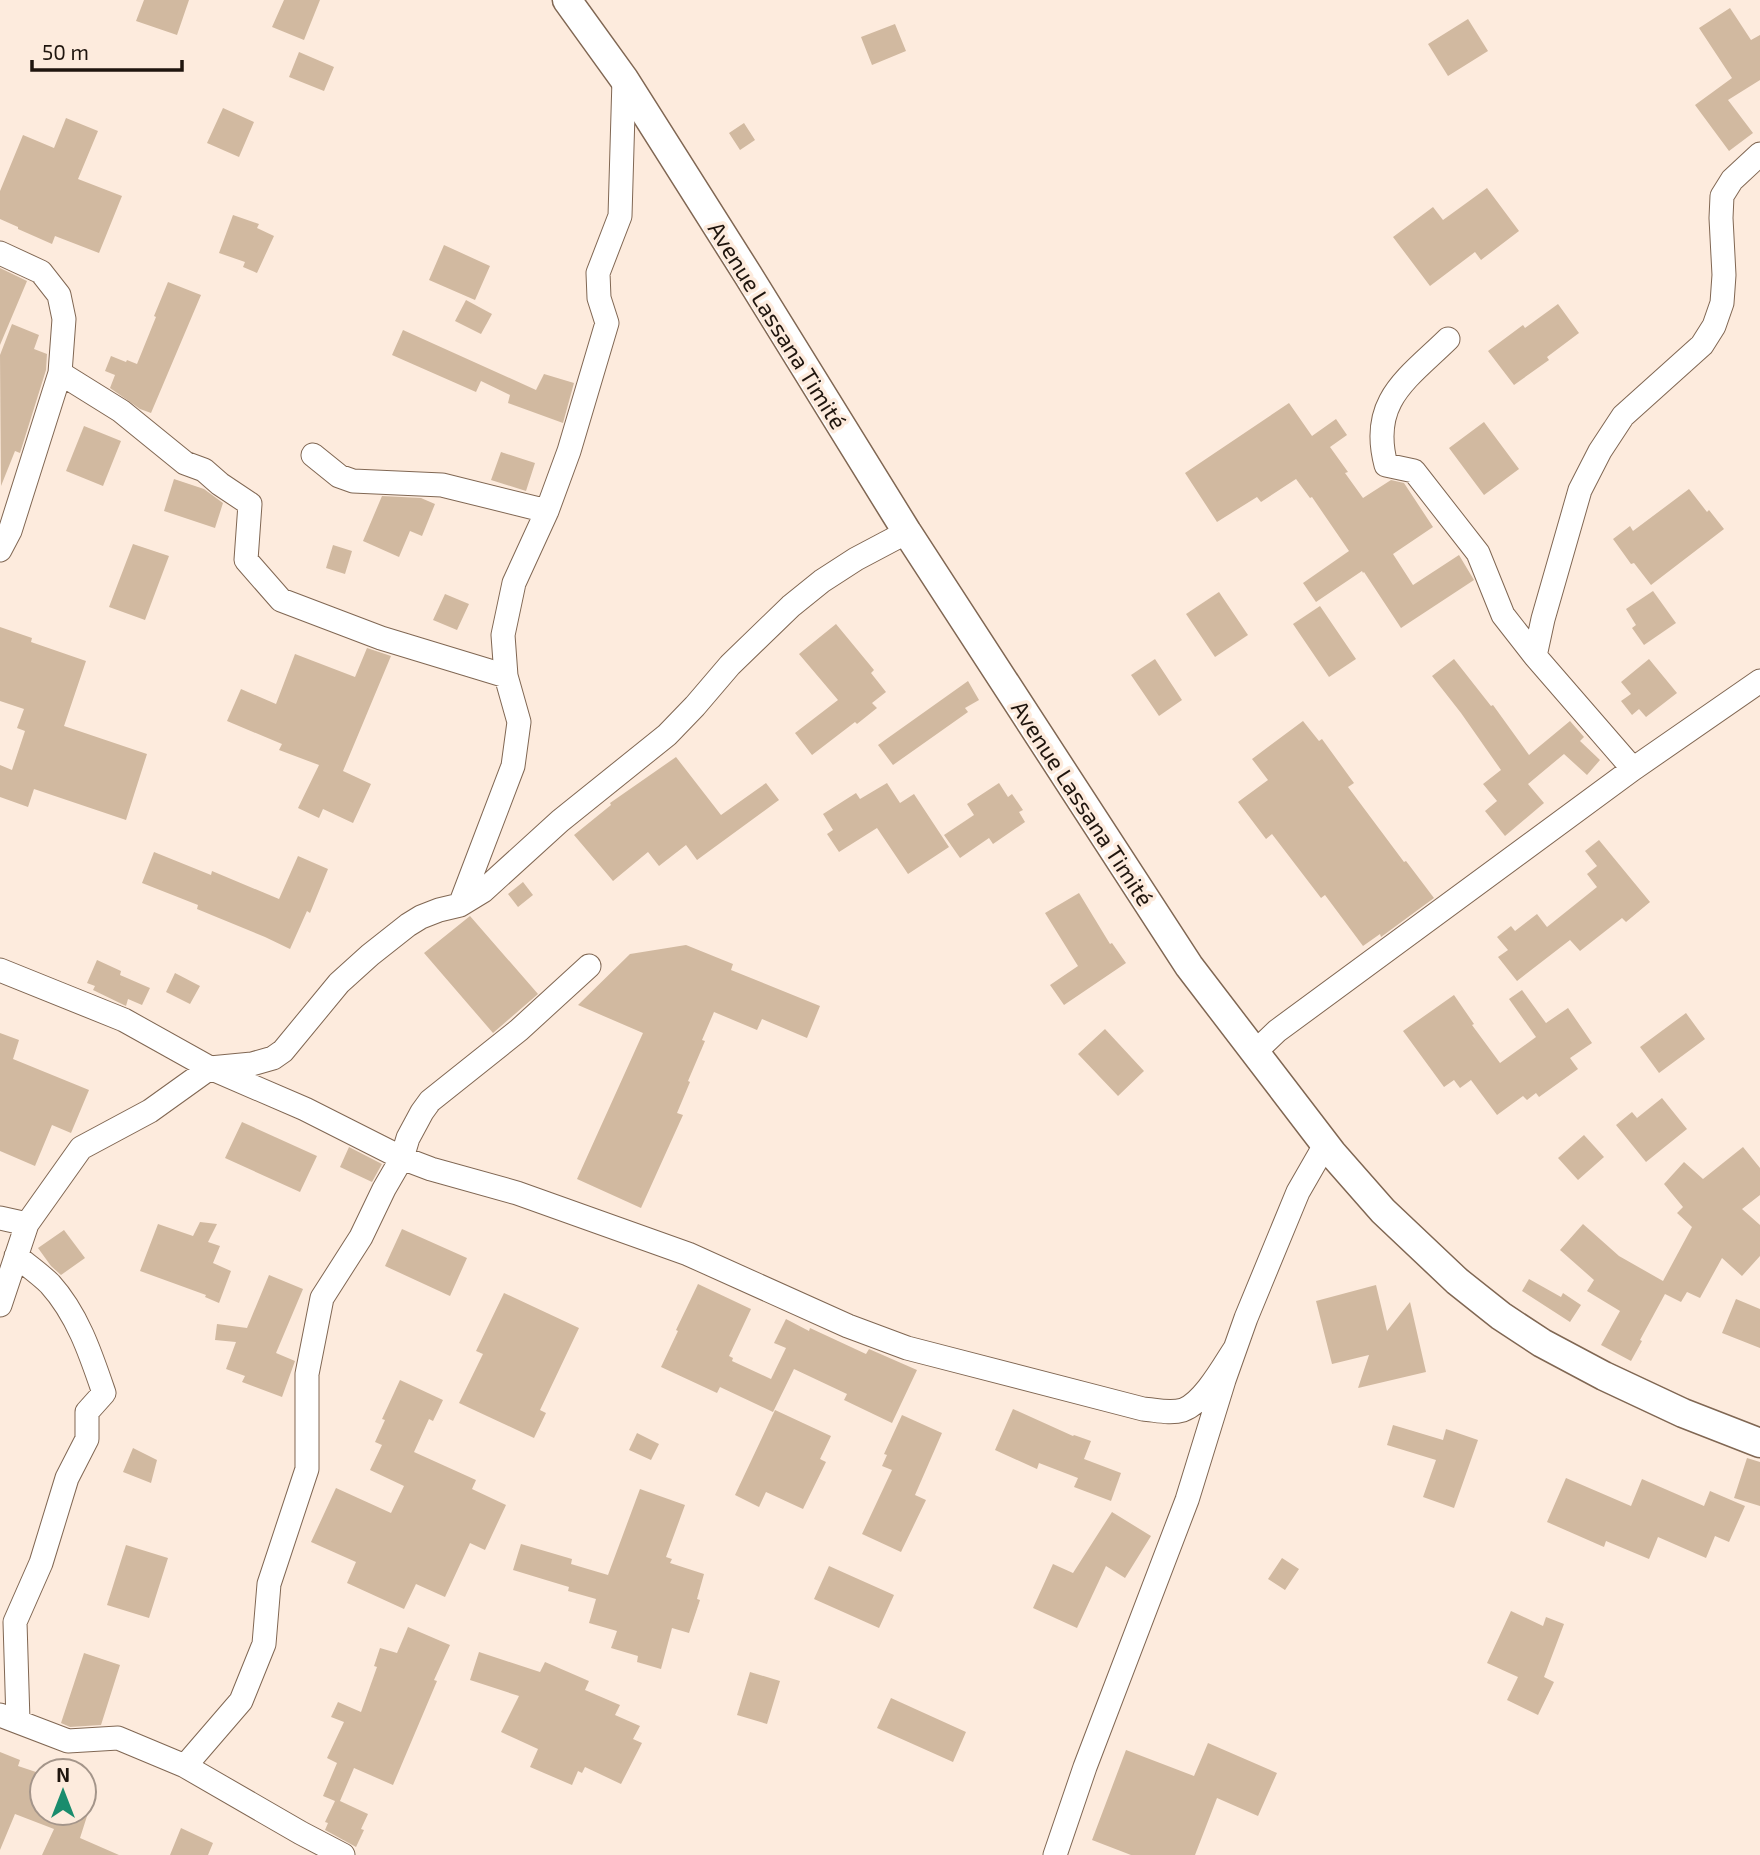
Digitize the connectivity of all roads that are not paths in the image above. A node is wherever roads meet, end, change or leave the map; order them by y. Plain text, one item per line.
1 (567, 0) edge
2 (624, 79) junction
3 (1760, 154) edge
4 (0, 253) edge
5 (1448, 339) dead end
6 (60, 373) junction
7 (313, 455) dead end
8 (547, 511) junction
9 (907, 532) junction
10 (0, 550) edge
11 (1535, 656) junction
12 (506, 676) junction
13 (1760, 681) edge
14 (1633, 769) junction
15 (460, 905) junction
16 (589, 966) dead end
17 (0, 970) edge
18 (1254, 1053) junction
19 (210, 1068) junction
20 (1325, 1145) junction
21 (402, 1158) junction
22 (0, 1218) edge
23 (27, 1224) junction
24 (16, 1256) junction
25 (0, 1305) edge
26 (1234, 1350) junction
27 (1760, 1443) edge
28 (9, 1718) edge
29 (185, 1766) junction
30 (343, 1855) edge
31 (1055, 1855) edge

1 - 2 street, Avenue Lassana Timité
2 - 8 street
2 - 9 street, Avenue Lassana Timité
3 - 11 street
4 - 6 street
5 - 11 street
6 - 10 street
6 - 12 street
7 - 8 street
8 - 12 street
9 - 15 street
9 - 18 street, Avenue Lassana Timité
11 - 14 street
12 - 15 street
13 - 14 street
14 - 18 street
15 - 19 street
16 - 21 street
17 - 19 street
18 - 20 street, Avenue Lassana Timité
19 - 21 street
19 - 23 street
20 - 26 street
20 - 27 street, Avenue Lassana Timité
21 - 26 street
21 - 29 street
22 - 23 street
23 - 24 street
24 - 25 street
24 - 28 street
26 - 31 street
28 - 29 street
29 - 30 street

